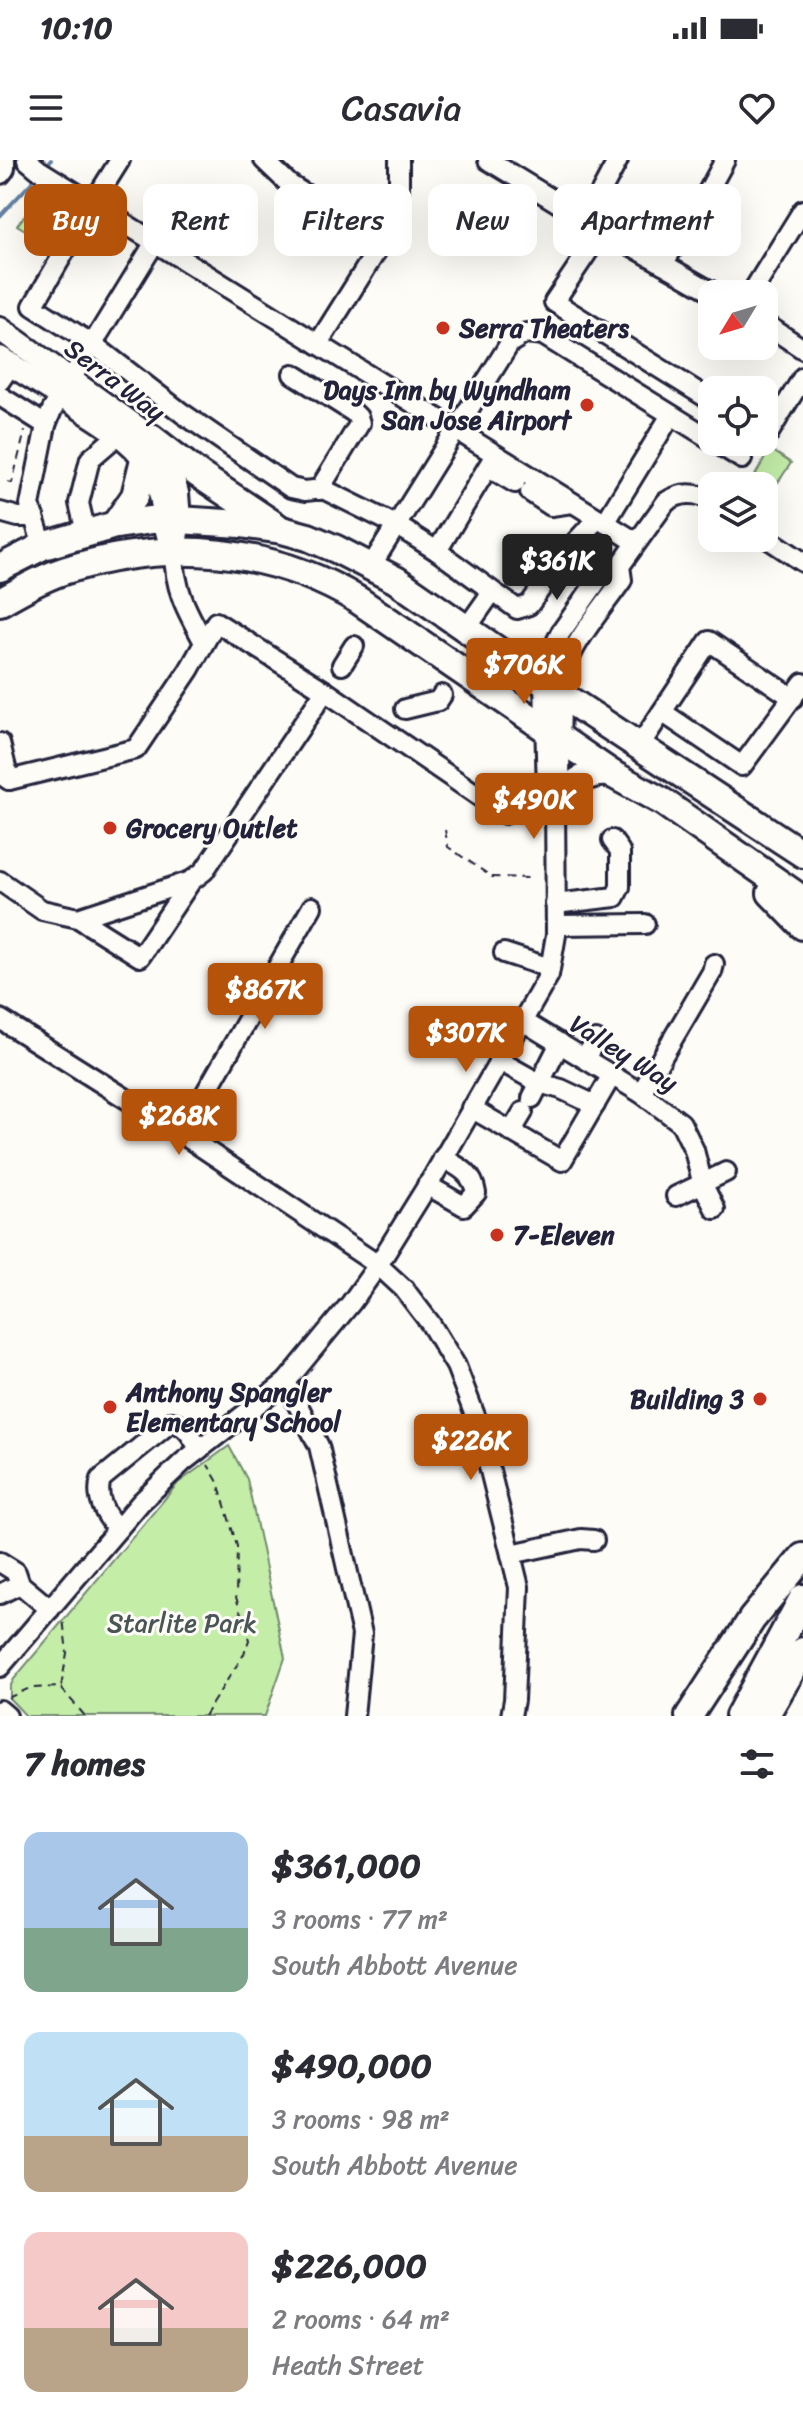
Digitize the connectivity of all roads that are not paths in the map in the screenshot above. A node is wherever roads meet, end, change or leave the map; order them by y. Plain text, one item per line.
1 (3, 160) edge
2 (27, 160) edge
3 (120, 160) edge
4 (264, 160) edge
5 (399, 160) edge
6 (488, 160) edge
7 (618, 160) edge
8 (725, 160) edge
9 (510, 166) edge
10 (0, 172) edge
11 (64, 184) edge
12 (105, 184) edge
13 (289, 184) edge
14 (399, 184) edge
15 (610, 184) edge
16 (553, 196) edge
17 (803, 210) edge
18 (62, 256) edge
19 (147, 256) edge
20 (177, 256) edge
21 (374, 256) edge
22 (578, 256) edge
23 (649, 256) edge
24 (663, 264) junction
25 (760, 280) edge
26 (698, 284) edge
27 (0, 329) edge
28 (778, 332) edge
29 (318, 344) junction
30 (94, 345) junction
31 (803, 349) edge
32 (4, 368) edge
33 (293, 374) dead end
34 (803, 377) edge
35 (66, 388) junction
36 (698, 392) edge
37 (0, 396) edge
38 (671, 415) junction
39 (32, 417) junction
40 (778, 418) edge
41 (0, 420) edge
42 (455, 430) junction
43 (698, 431) edge
44 (119, 434) junction
45 (147, 448) junction
46 (737, 456) edge
47 (742, 459) dead end
48 (492, 461) junction
49 (319, 490) junction
50 (698, 495) edge
51 (572, 503) junction
52 (0, 512) edge
53 (34, 517) junction
54 (171, 520) junction
55 (601, 521) junction
56 (115, 525) junction
57 (396, 525) junction
58 (282, 530) junction
59 (86, 533) junction
60 (636, 542) junction
61 (778, 545) edge
62 (43, 546) junction
63 (174, 551) junction
64 (437, 551) junction
65 (803, 562) edge
66 (371, 566) junction
67 (0, 568) edge
68 (492, 592) junction
69 (0, 602) edge
70 (466, 629) junction
71 (204, 642) junction
72 (354, 646) dead end
73 (342, 665) dead end
74 (554, 689) junction
75 (325, 691) junction
76 (798, 691) edge
77 (442, 695) dead end
78 (405, 709) dead end
79 (662, 712) junction
80 (553, 733) junction
81 (0, 743) edge
82 (640, 745) junction
83 (612, 774) junction
84 (4, 777) edge
85 (555, 800) junction
86 (707, 833) junction
87 (612, 840) dead end
88 (803, 854) edge
89 (0, 881) edge
90 (191, 881) junction
91 (803, 900) edge
92 (555, 904) junction
93 (312, 907) dead end
94 (78, 918) junction
95 (645, 924) dead end
96 (556, 925) junction
97 (803, 926) edge
98 (504, 953) dead end
99 (714, 964) dead end
100 (550, 968) junction
101 (0, 1019) edge
102 (521, 1020) junction
103 (596, 1040) dead end
104 (560, 1043) junction
105 (585, 1058) junction
106 (498, 1060) junction
107 (612, 1075) junction
108 (641, 1093) junction
109 (531, 1098) junction
110 (595, 1105) junction
111 (471, 1108) junction
112 (511, 1132) junction
113 (182, 1134) junction
114 (443, 1158) junction
115 (726, 1172) dead end
116 (427, 1185) junction
117 (703, 1185) junction
118 (676, 1196) dead end
119 (715, 1209) dead end
120 (378, 1265) junction
121 (286, 1382) junction
122 (199, 1449) junction
123 (118, 1529) junction
124 (588, 1540) dead end
125 (511, 1554) junction
126 (803, 1557) edge
127 (0, 1562) edge
128 (20, 1584) junction
129 (0, 1594) edge
130 (803, 1598) edge
131 (55, 1603) junction
132 (803, 1651) edge
133 (0, 1667) edge
134 (354, 1716) edge
135 (511, 1716) edge
136 (689, 1716) edge
137 (739, 1716) edge
138 (765, 1716) edge

1 - 10 main road
2 - 11 street
3 - 12 street
4 - 13 street
5 - 14 street
6 - 9 street
7 - 15 street
8 - 24 street
9 - 16 street
17 - 25 street
18 - 30 street
19 - 30 street
20 - 29 street
21 - 29 street
22 - 36 street
23 - 24 street
24 - 26 street
27 - 35 main road, Serra Way
28 - 31 street
29 - 42 street
30 - 35 street
30 - 49 street
32 - 35 main road, Serra Way
33 - 49 street
34 - 40 street
35 - 39 street
35 - 44 main road, Serra Way
35 - 45 main road, Serra Way
37 - 39 street
38 - 42 street
38 - 43 street
38 - 55 street
39 - 41 street
39 - 53 street
42 - 48 street
42 - 57 street
44 - 45 main road, Serra Way
44 - 59 street
45 - 54 main road, Serra Way
45 - 56 highway
45 - 58 highway
46 - 47 street
48 - 51 street
48 - 51 street
48 - 64 street
49 - 57 street
50 - 60 street
51 - 55 street
52 - 53 street
53 - 62 street
54 - 56 highway
54 - 58 highway
54 - 63 main road, Serra Way
55 - 60 street
55 - 68 street
56 - 59 highway
57 - 64 street
57 - 66 street
58 - 66 highway
59 - 62 highway
60 - 74 street
61 - 65 street
62 - 67 highway
63 - 69 highway
63 - 71 street
63 - 80 highway
64 - 68 street
66 - 70 highway
68 - 70 street
70 - 74 highway
71 - 75 street
71 - 84 street
72 - 73 street
74 - 80 street
74 - 82 highway
75 - 85 street
75 - 90 street
76 - 79 street
76 - 79 street
77 - 78 street
79 - 82 street
80 - 83 highway
80 - 85 street
81 - 84 street
82 - 88 highway
83 - 85 highway
83 - 86 highway
85 - 92 street
86 - 91 highway
86 - 97 highway
87 - 92 street
89 - 94 street
90 - 94 street
90 - 94 street
92 - 96 street
93 - 113 street
95 - 96 street
96 - 100 street
98 - 100 street
99 - 108 street
100 - 102 street
101 - 113 street
102 - 104 street, Valley Way
102 - 106 street
103 - 105 street
104 - 105 street, Valley Way
104 - 109 street
105 - 107 street, Valley Way
106 - 109 street
106 - 111 street
107 - 108 street, Valley Way
107 - 110 street
108 - 117 street, Valley Way
109 - 110 street
109 - 112 street
110 - 112 street
111 - 112 street
111 - 114 street
113 - 120 street
114 - 116 street
114 - 116 street
115 - 117 street
116 - 120 street
117 - 118 street
117 - 119 street, Valley Way
120 - 121 street
120 - 125 street
121 - 122 street
121 - 134 street
122 - 123 street
122 - 123 street
123 - 131 street
124 - 125 street
125 - 135 street
126 - 136 highway
127 - 128 street
128 - 129 street
128 - 131 street
130 - 137 highway
131 - 133 street
132 - 138 highway

